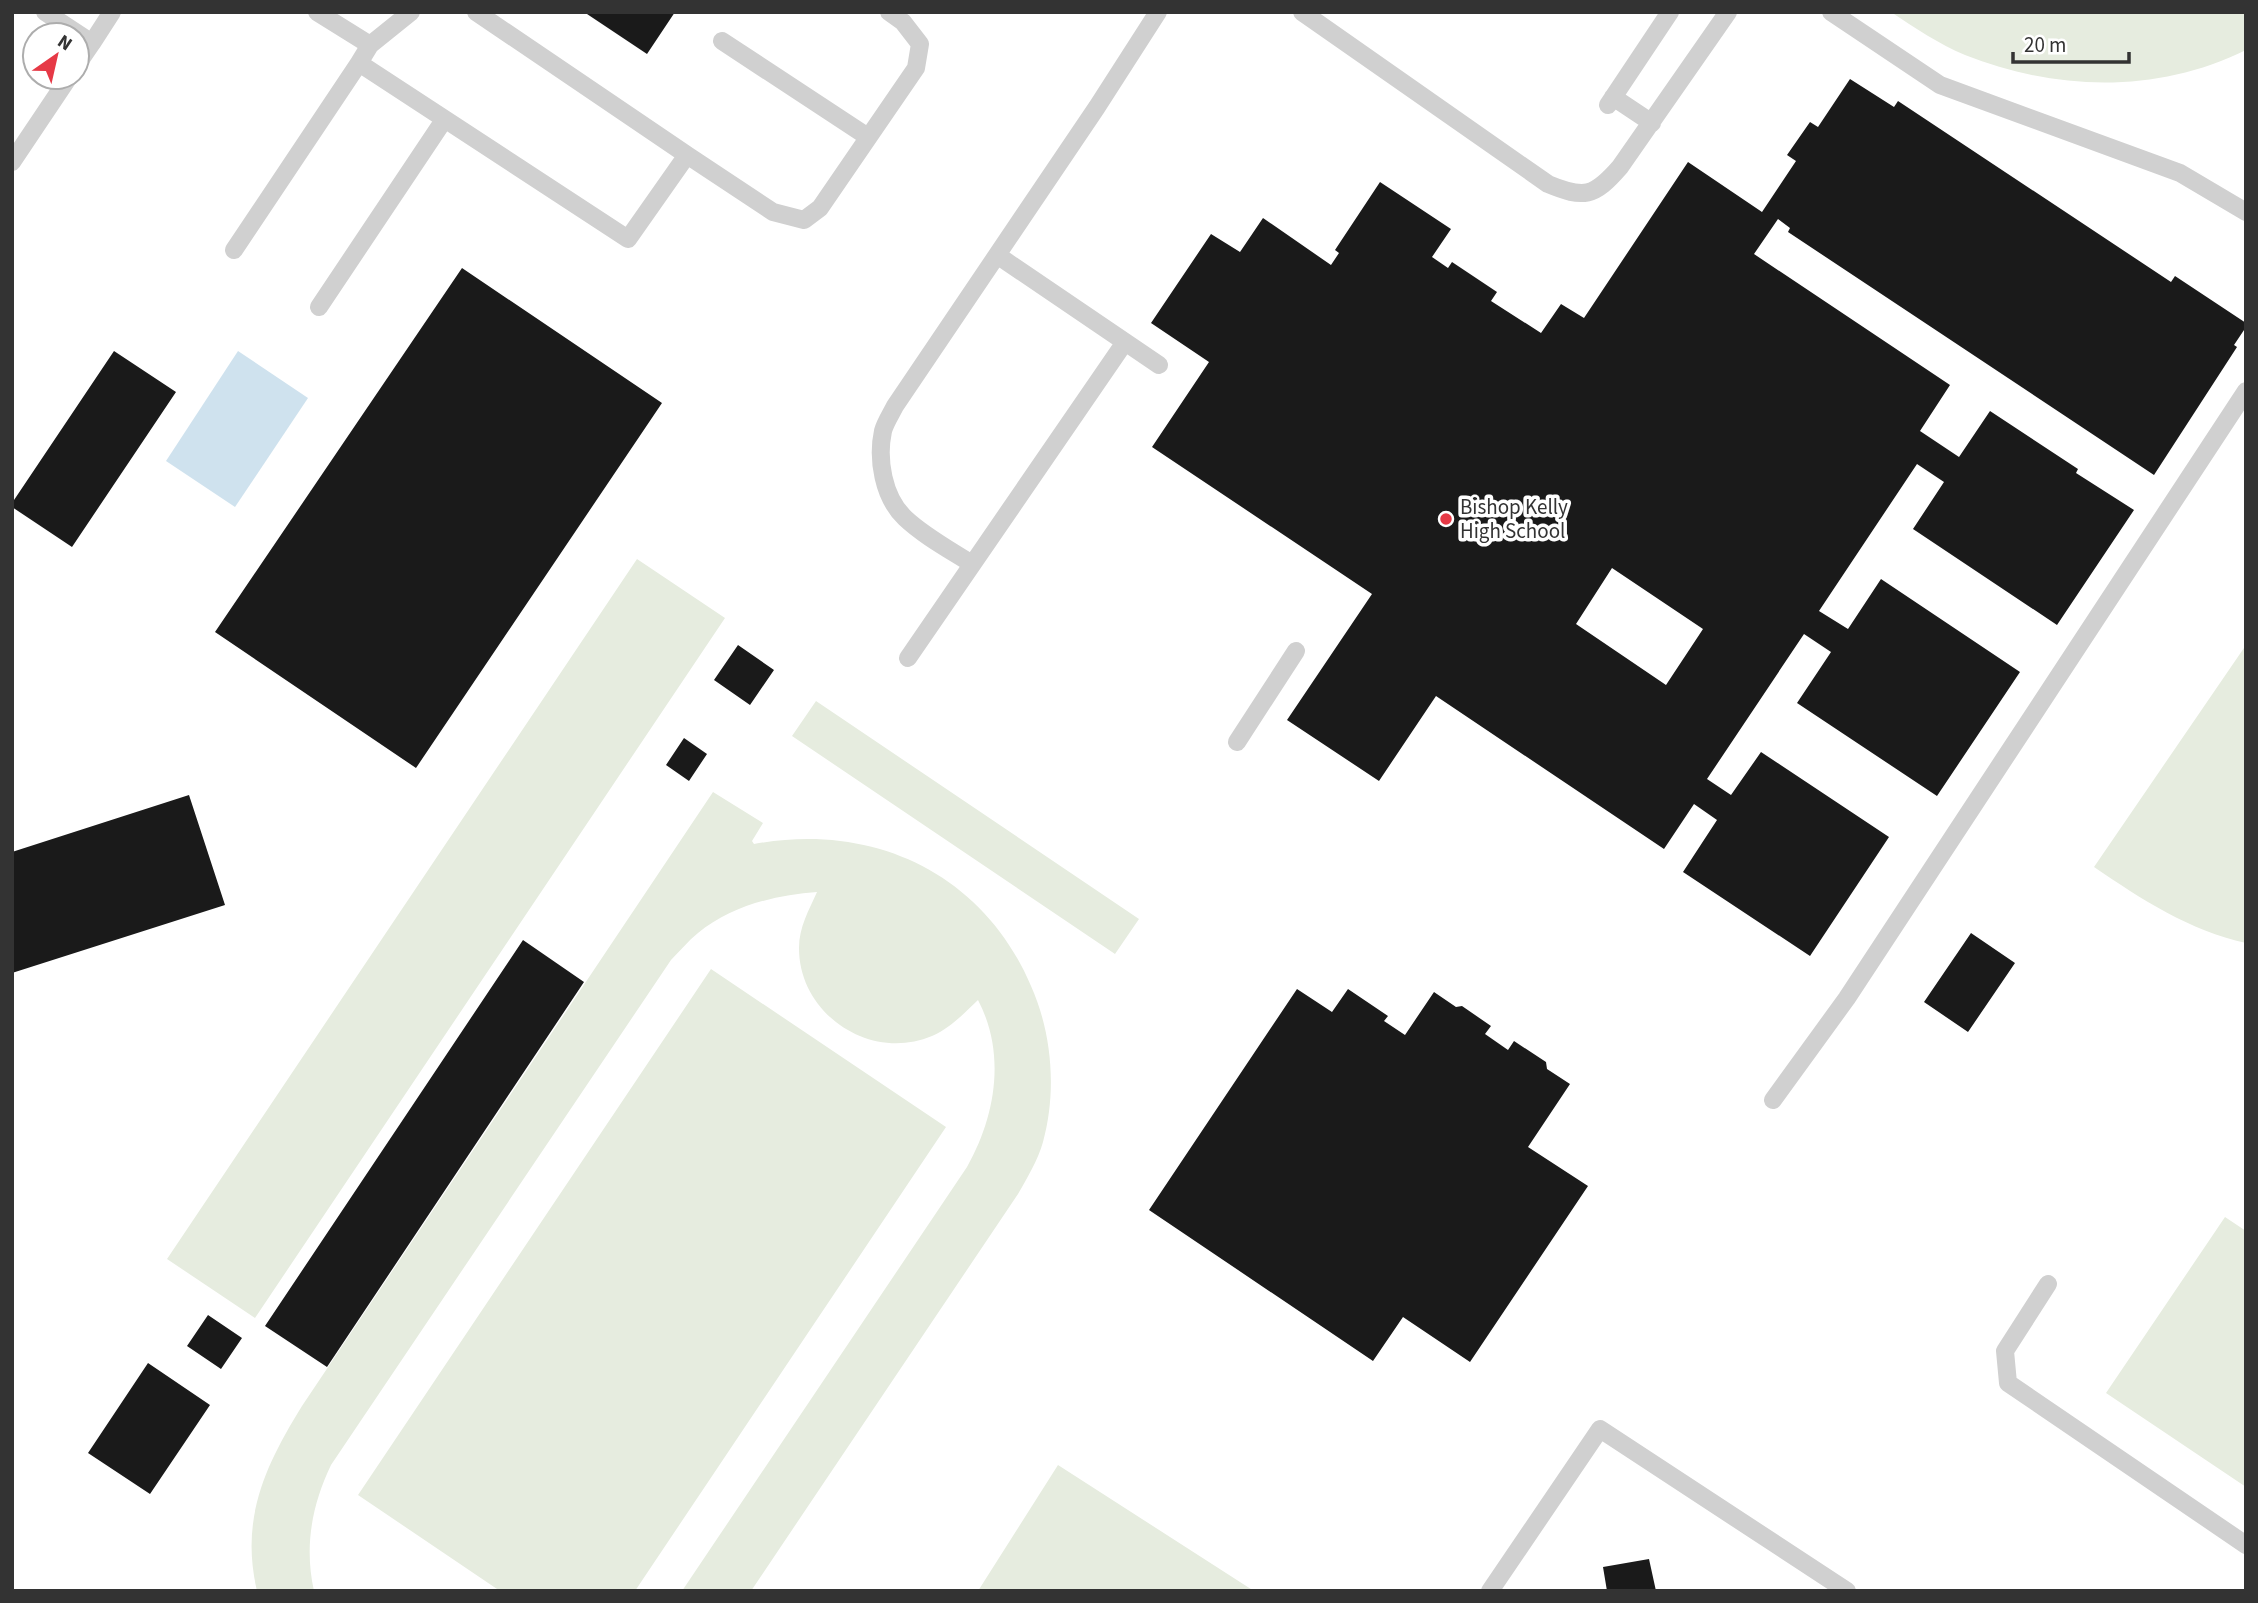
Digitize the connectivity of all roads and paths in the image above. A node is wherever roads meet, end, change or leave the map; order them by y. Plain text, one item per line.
1 (45, 12) edge
2 (112, 12) edge
3 (317, 12) edge
4 (411, 12) edge
5 (475, 12) edge
6 (889, 12) edge
7 (1158, 12) edge
8 (1302, 12) edge
9 (1670, 12) edge
10 (1728, 12) edge
11 (1831, 12) edge
12 (722, 41) dead end
13 (92, 43) joint
14 (370, 45) junction
15 (359, 62) junction
16 (60, 91) edge
17 (444, 120) junction
18 (1652, 123) junction
19 (869, 137) junction
20 (687, 155) junction
21 (12, 162) edge
22 (2246, 212) edge
23 (234, 250) dead end
24 (997, 255) junction
25 (318, 307) dead end
26 (1125, 342) junction
27 (1158, 365) dead end
28 (2246, 391) edge
29 (972, 564) junction
30 (1296, 651) dead end
31 (908, 658) dead end
32 (1237, 741) dead end
33 (1773, 1100) dead end
34 (2048, 1284) dead end
35 (2246, 1545) edge
36 (1490, 1591) edge
37 (1847, 1591) edge

1 - 13 lane
2 - 13 lane
3 - 14 lane
4 - 14 lane
5 - 20 lane
6 - 19 lane
7 - 24 lane
8 - 18 lane
9 - 18 lane
10 - 18 lane
11 - 22 lane
12 - 19 lane
14 - 15 lane
15 - 17 lane
15 - 23 lane
16 - 21 lane
17 - 20 lane
17 - 25 lane
19 - 20 lane
24 - 26 lane
24 - 29 lane
26 - 27 lane
26 - 29 lane
28 - 33 lane
29 - 31 lane
30 - 32 lane
34 - 35 lane
36 - 37 lane

